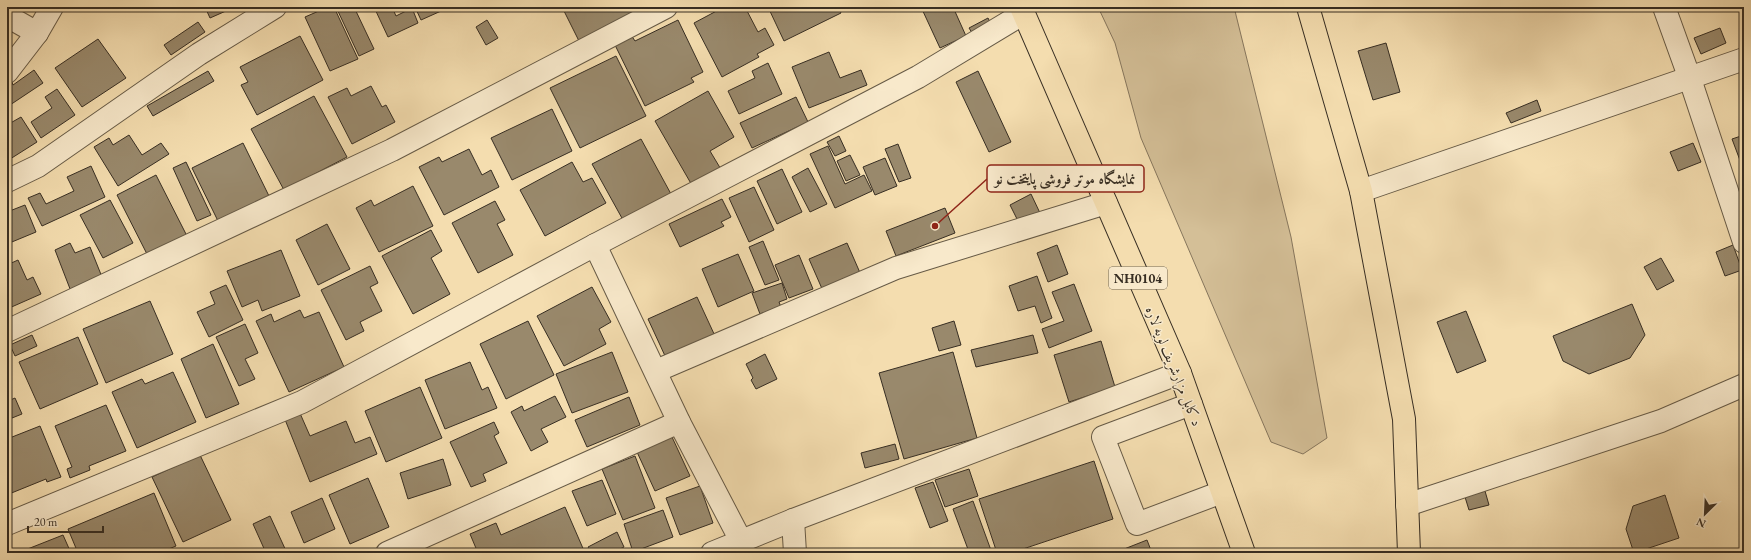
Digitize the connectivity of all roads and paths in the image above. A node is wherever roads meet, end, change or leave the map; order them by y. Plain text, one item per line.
1 (52, 7) edge
2 (275, 7) edge
3 (666, 7) edge
4 (1308, 7) edge
5 (1664, 7) edge
6 (1022, 10) edge
7 (7, 16) edge
8 (36, 33) junction
9 (1744, 59) edge
10 (7, 72) edge
11 (1690, 79) junction
12 (7, 181) edge
13 (1361, 191) junction
14 (1106, 203) junction
15 (1744, 242) edge
16 (595, 245) junction
17 (7, 331) edge
18 (656, 372) junction
19 (1180, 373) junction
20 (1744, 385) edge
21 (1191, 404) junction
22 (679, 422) junction
23 (1222, 492) junction
24 (1407, 505) junction
25 (793, 520) junction
26 (7, 524) edge
27 (741, 541) junction
28 (387, 553) edge
29 (712, 553) edge
30 (795, 553) edge
31 (1244, 553) edge
32 (1409, 553) edge

1 - 8 street
2 - 12 street
3 - 17 street
4 - 13 highway
5 - 11 street
6 - 14 highway, د کابل مزارشریف لویه لاره / NH0104
6 - 16 street
7 - 8 street
8 - 10 street
9 - 11 street
11 - 13 street
11 - 15 street
13 - 24 highway
14 - 18 street
14 - 19 highway, د کابل مزارشریف لویه لاره / NH0104
16 - 18 street
16 - 26 street
18 - 22 street
19 - 21 highway, د کابل مزارشریف لویه لاره / NH0104
19 - 25 street
20 - 24 street
21 - 23 highway, د کابل مزارشریف لویه لاره / NH0104
21 - 23 street
22 - 27 street
22 - 28 street
23 - 31 highway, د کابل مزارشریف لویه لاره / NH0104
24 - 32 highway
25 - 27 street
25 - 30 street
27 - 29 street

